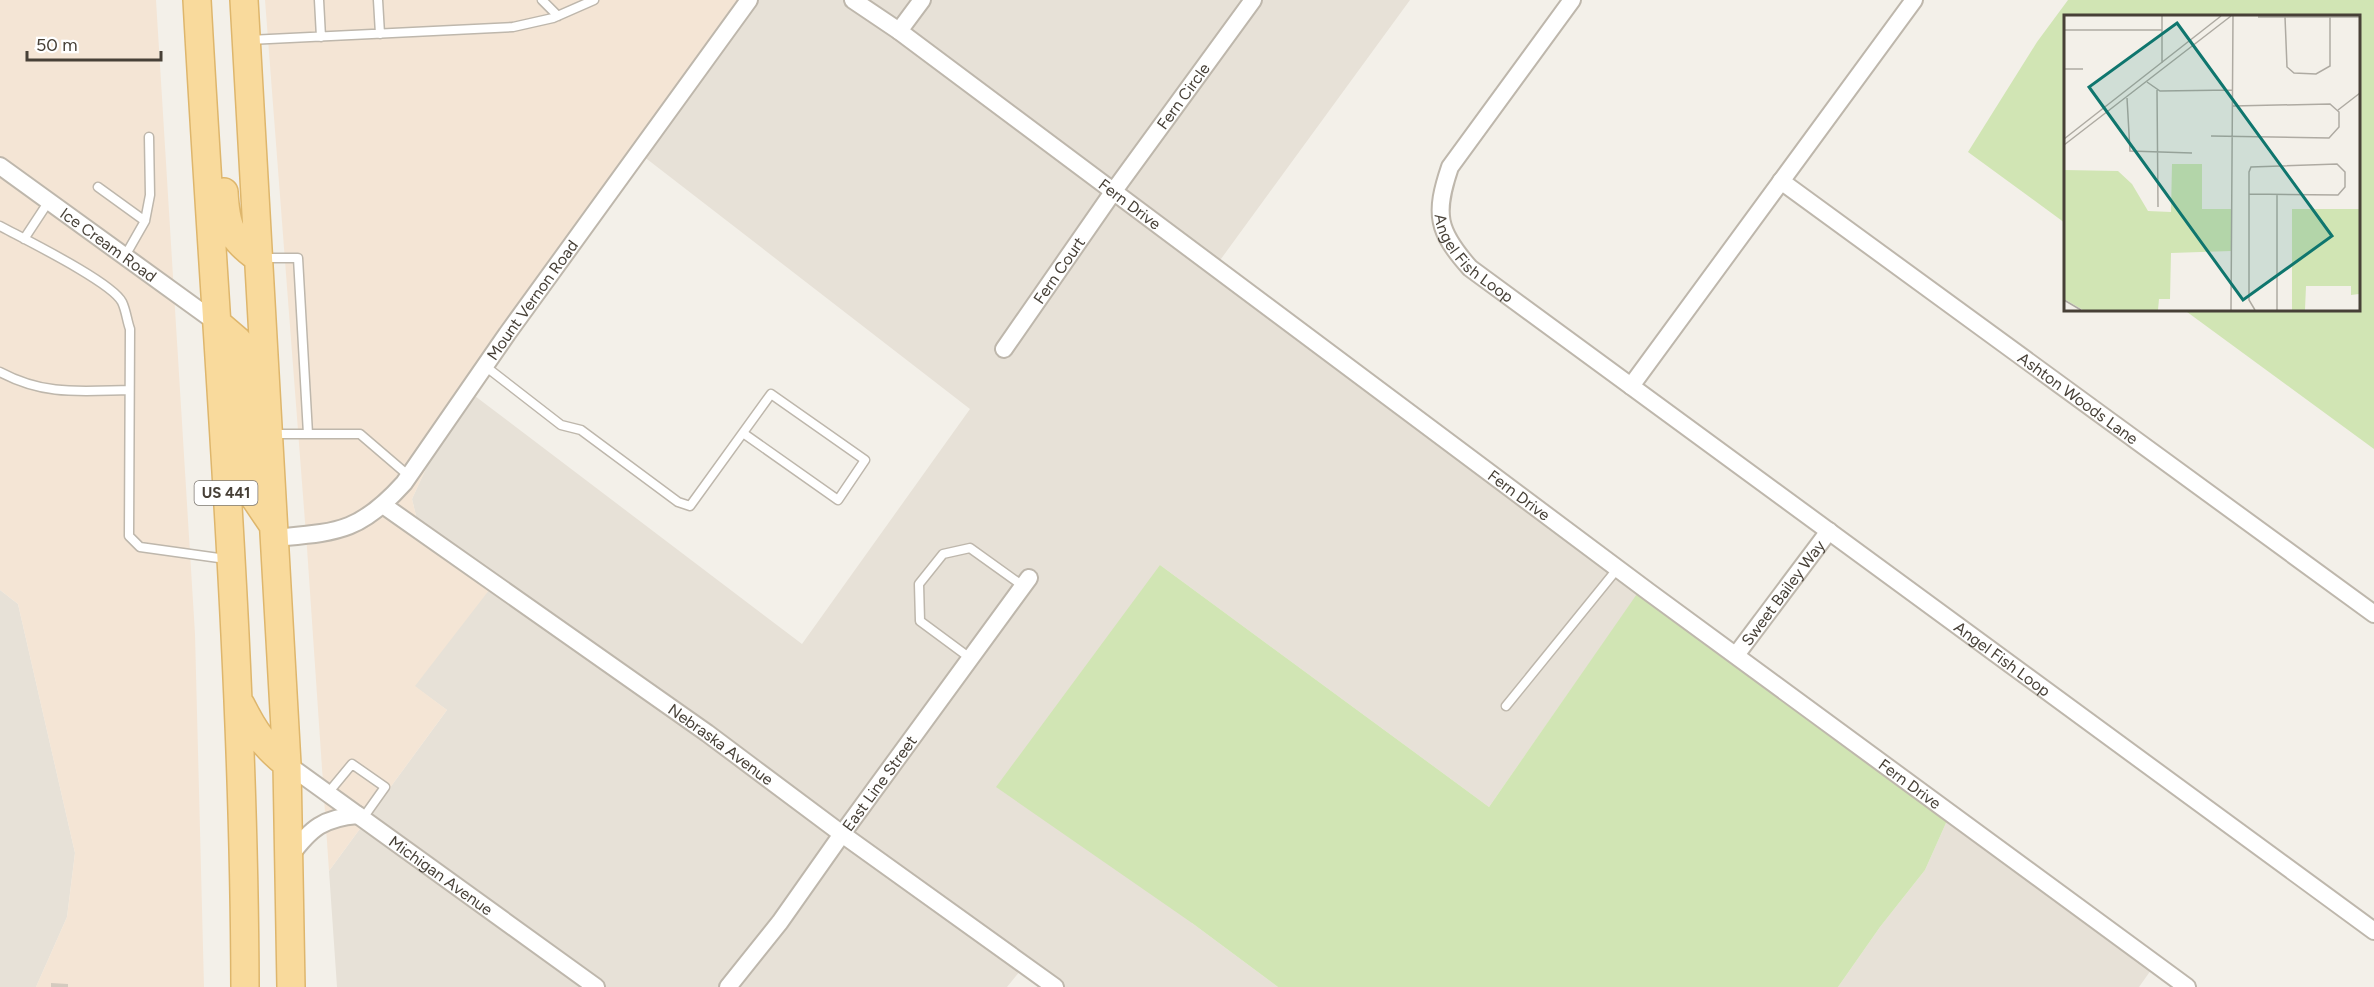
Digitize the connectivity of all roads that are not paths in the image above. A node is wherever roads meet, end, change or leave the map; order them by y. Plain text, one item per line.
1 (244, 0) edge
2 (319, 0) edge
3 (378, 0) edge
4 (542, 0) edge
5 (594, 0) edge
6 (749, 0) edge
7 (853, 0) edge
8 (921, 0) edge
9 (1253, 0) edge
10 (1572, 0) edge
11 (1914, 0) edge
12 (197, 1) edge
13 (558, 16) junction
14 (899, 31) junction
15 (380, 34) junction
16 (321, 37) junction
17 (246, 40) junction
18 (149, 137) dead end
19 (0, 166) edge
20 (1780, 181) junction
21 (98, 188) dead end
22 (1113, 192) junction
23 (49, 201) junction
24 (145, 221) junction
25 (0, 226) edge
26 (24, 239) junction
27 (125, 256) junction
28 (258, 258) junction
29 (217, 323) junction
30 (1004, 349) dead end
31 (485, 366) junction
32 (0, 372) edge
33 (1631, 386) junction
34 (129, 390) junction
35 (743, 433) junction
36 (268, 434) junction
37 (308, 434) junction
38 (409, 476) junction
39 (383, 505) junction
40 (1829, 531) junction
41 (274, 532) junction
42 (230, 559) junction
43 (1618, 568) junction
44 (1026, 582) joint
45 (2374, 614) edge
46 (1736, 656) junction
47 (970, 658) junction
48 (237, 699) junction
49 (1506, 706) dead end
50 (287, 764) junction
51 (328, 793) junction
52 (361, 816) junction
53 (842, 834) junction
54 (290, 855) junction
55 (2374, 930) edge
56 (245, 987) edge
57 (291, 987) edge
58 (596, 987) edge
59 (728, 987) edge
60 (1055, 987) edge
61 (2187, 987) edge

1 - 17 main road, US 441
2 - 16 lane
3 - 15 lane
4 - 13 lane
5 - 13 lane
6 - 31 street, Mount Vernon Road
7 - 14 street, Fern Drive
8 - 14 street
9 - 22 street, Fern Circle
10 - 33 street, Angel Fish Loop
11 - 20 street
12 - 28 main road
12 - 29 main road, US 441
13 - 15 lane
14 - 22 street, Fern Drive
15 - 16 lane
16 - 17 lane
17 - 28 main road, US 441
18 - 24 lane
19 - 23 street, Ice Cream Road
20 - 33 street
20 - 45 street, Ashton Woods Lane
21 - 24 lane
22 - 30 street, Fern Court
22 - 43 street, Fern Drive
23 - 26 lane
23 - 27 street, Ice Cream Road
24 - 27 lane
25 - 26 lane
26 - 34 lane
27 - 29 street, Ice Cream Road
28 - 36 main road, US 441
28 - 37 lane
29 - 41 main road
29 - 42 main road, US 441
31 - 35 lane
31 - 38 street, Mount Vernon Road
32 - 34 lane
33 - 40 street, Angel Fish Loop
34 - 42 lane
35 - 35 lane
36 - 37 lane
36 - 41 main road, US 441
37 - 38 lane
38 - 39 street, Mount Vernon Road
39 - 41 street, Mount Vernon Road
39 - 53 street, Nebraska Avenue
40 - 46 street, Sweet Bailey Way
40 - 55 street, Angel Fish Loop
41 - 50 main road, US 441
42 - 48 main road, US 441
43 - 46 street, Fern Drive
43 - 49 lane
44 - 47 street, East Line Street
44 - 47 lane
46 - 61 street, Fern Drive
47 - 53 street, East Line Street
48 - 50 main road
48 - 56 main road, US 441
50 - 51 street, Michigan Avenue
50 - 54 main road, US 441
51 - 52 street, Michigan Avenue
51 - 52 lane
52 - 54 street
52 - 58 street, Michigan Avenue
53 - 59 street, East Line Street
53 - 60 street, Nebraska Avenue
54 - 57 main road, US 441

